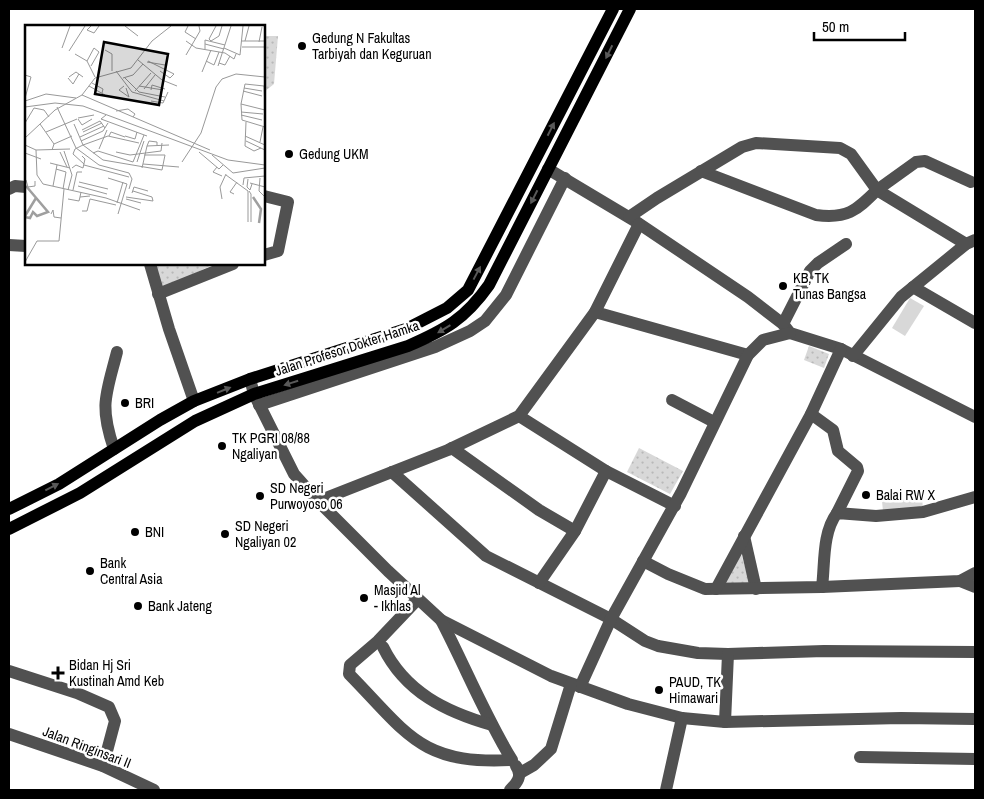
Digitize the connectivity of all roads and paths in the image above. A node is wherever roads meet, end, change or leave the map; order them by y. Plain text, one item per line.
1 (613, 9) edge
2 (630, 9) edge
3 (548, 169) junction
4 (701, 171) junction
5 (565, 178) junction
6 (971, 182) dead end
7 (25, 187) edge
8 (9, 189) edge
9 (877, 190) junction
10 (265, 196) edge
11 (634, 221) junction
12 (971, 242) edge
13 (9, 244) edge
14 (846, 244) dead end
15 (25, 246) edge
16 (265, 255) edge
17 (150, 265) edge
18 (231, 265) edge
19 (913, 287) junction
20 (158, 294) junction
21 (595, 312) junction
22 (975, 323) edge
23 (786, 328) junction
24 (841, 350) junction
25 (117, 352) dead end
26 (748, 355) junction
27 (853, 356) junction
28 (250, 379) junction
29 (256, 400) junction
30 (672, 400) dead end
31 (194, 402) junction
32 (811, 414) junction
33 (519, 416) junction
34 (975, 417) edge
35 (714, 422) junction
36 (146, 429) junction
37 (157, 443) junction
38 (452, 448) junction
39 (114, 449) junction
40 (606, 471) junction
41 (392, 472) junction
42 (975, 497) edge
43 (318, 501) junction
44 (674, 506) junction
45 (9, 509) edge
46 (837, 514) junction
47 (9, 529) edge
48 (575, 531) junction
49 (744, 536) junction
50 (643, 561) junction
51 (975, 573) edge
52 (960, 580) junction
53 (539, 583) junction
54 (822, 587) junction
55 (975, 588) edge
56 (716, 589) junction
57 (756, 589) junction
58 (417, 600) junction
59 (611, 619) junction
60 (441, 620) junction
61 (383, 647) dead end
62 (975, 652) edge
63 (728, 654) junction
64 (9, 671) edge
65 (575, 685) junction
66 (682, 718) junction
67 (975, 719) edge
68 (725, 722) junction
69 (492, 725) junction
70 (9, 734) edge
71 (860, 757) dead end
72 (975, 759) edge
73 (512, 760) junction
74 (103, 766) junction
75 (520, 773) junction
76 (154, 790) edge
77 (510, 790) edge
78 (666, 790) edge

28 -> 1 main road, Jalan Profesor Dokter Hamka
2 -> 3 main road, Jalan Profesor Dokter Hamka
3 - 5 street
3 -> 29 main road, Jalan Profesor Dokter Hamka
4 - 9 street
4 - 9 street
4 - 11 street
5 - 11 street
5 - 29 street
6 - 9 street
7 - 8 street
9 - 12 street
10 - 16 street
11 - 21 street
11 - 23 street
12 - 19 street
13 - 15 street
14 - 23 street
17 - 20 street
18 - 20 street
19 - 22 street
19 - 27 street
20 - 31 street
21 - 26 street
21 - 33 street
23 - 24 street
23 - 26 street
24 - 27 street
24 - 32 street
25 - 39 street
26 - 35 street
27 - 34 street
28 - 29 street
31 -> 28 main road, Jalan Profesor Dokter Hamka
29 - 37 main road, Jalan Profesor Dokter Hamka
29 - 43 street
30 - 35 street
31 - 36 main road, Jalan Profesor Dokter Hamka
32 - 46 street
32 - 49 street
33 - 38 street
33 - 40 street
35 - 44 street
36 - 37 main road
36 - 39 main road, Jalan Profesor Dokter Hamka
37 - 47 main road, Jalan Profesor Dokter Hamka
38 - 41 street
38 - 48 street
45 -> 39 main road, Jalan Profesor Dokter Hamka
40 - 44 street
40 - 48 street
41 - 43 street
41 - 53 street
42 - 46 street
43 - 58 street
44 - 50 street
46 - 54 street
48 - 53 street
49 - 56 street
49 - 57 street
50 - 56 street
50 - 59 street
51 - 52 street
52 - 54 street
52 - 55 street
53 - 59 street
54 - 57 street
56 - 57 street
58 - 60 street
58 - 73 street
59 - 63 street
59 - 65 street
60 - 65 street
60 - 69 street
61 - 69 street
62 - 63 street
63 - 68 street
64 - 74 street
65 - 66 street
65 - 75 street
66 - 68 street
66 - 78 street
67 - 68 street
69 - 73 street
70 - 74 street, Jalan Ringinsari II
71 - 72 street
73 - 75 street
74 - 76 street, Jalan Ringinsari II
75 - 77 street

